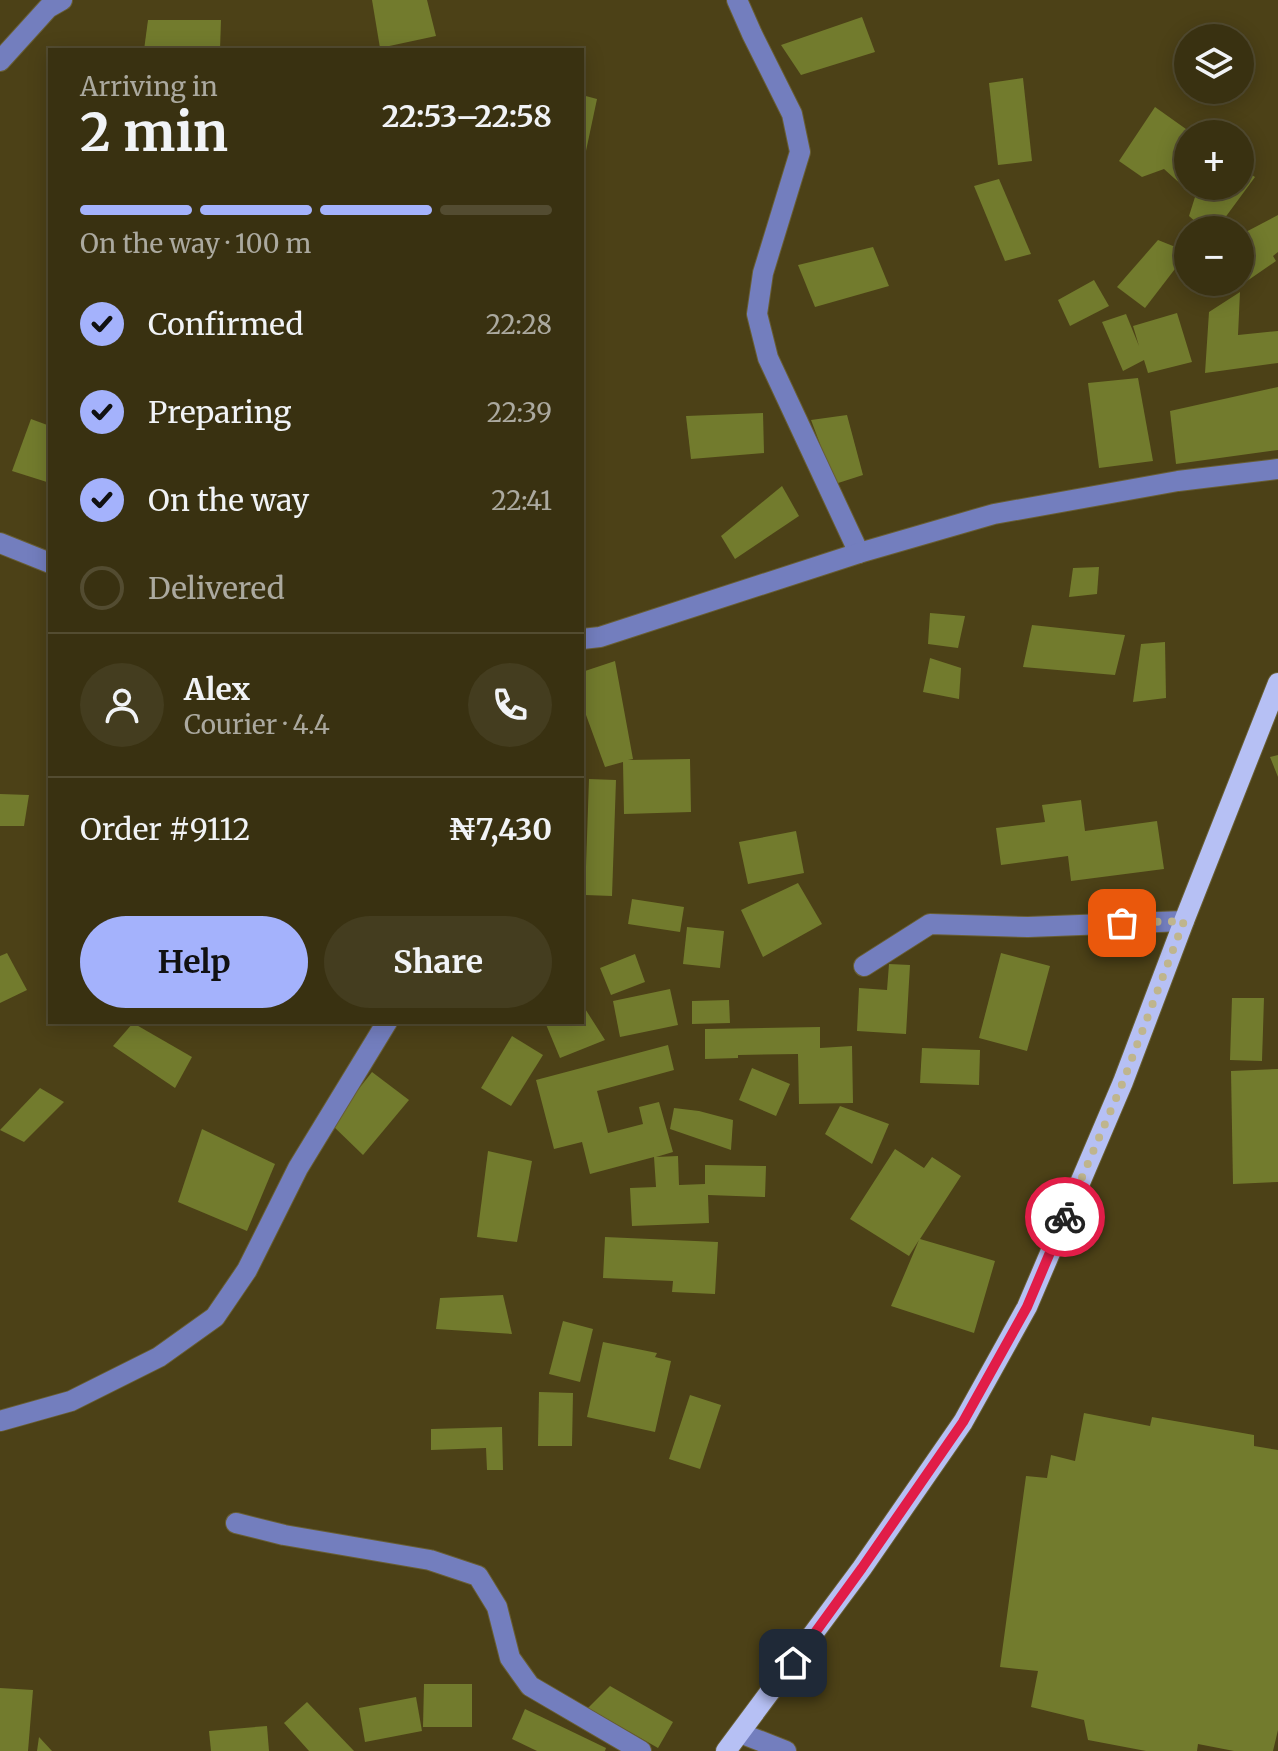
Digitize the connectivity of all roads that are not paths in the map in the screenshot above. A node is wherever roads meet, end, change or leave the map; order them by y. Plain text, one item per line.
1 (62, 0) edge
2 (737, 0) edge
3 (0, 61) edge
4 (1278, 469) edge
5 (0, 543) edge
6 (859, 553) junction
7 (48, 562) edge
8 (584, 639) edge
9 (1278, 683) edge
10 (1184, 921) junction
11 (864, 966) dead end
12 (386, 1024) edge
13 (0, 1421) edge
14 (236, 1523) dead end
15 (740, 1733) junction
16 (641, 1751) edge
17 (726, 1751) edge
18 (786, 1751) edge

1 - 3 street
2 - 6 street
4 - 6 street
5 - 7 street
6 - 8 street
9 - 10 main road
10 - 11 street
10 - 15 main road
12 - 13 street
14 - 16 street
15 - 17 main road
15 - 18 street

